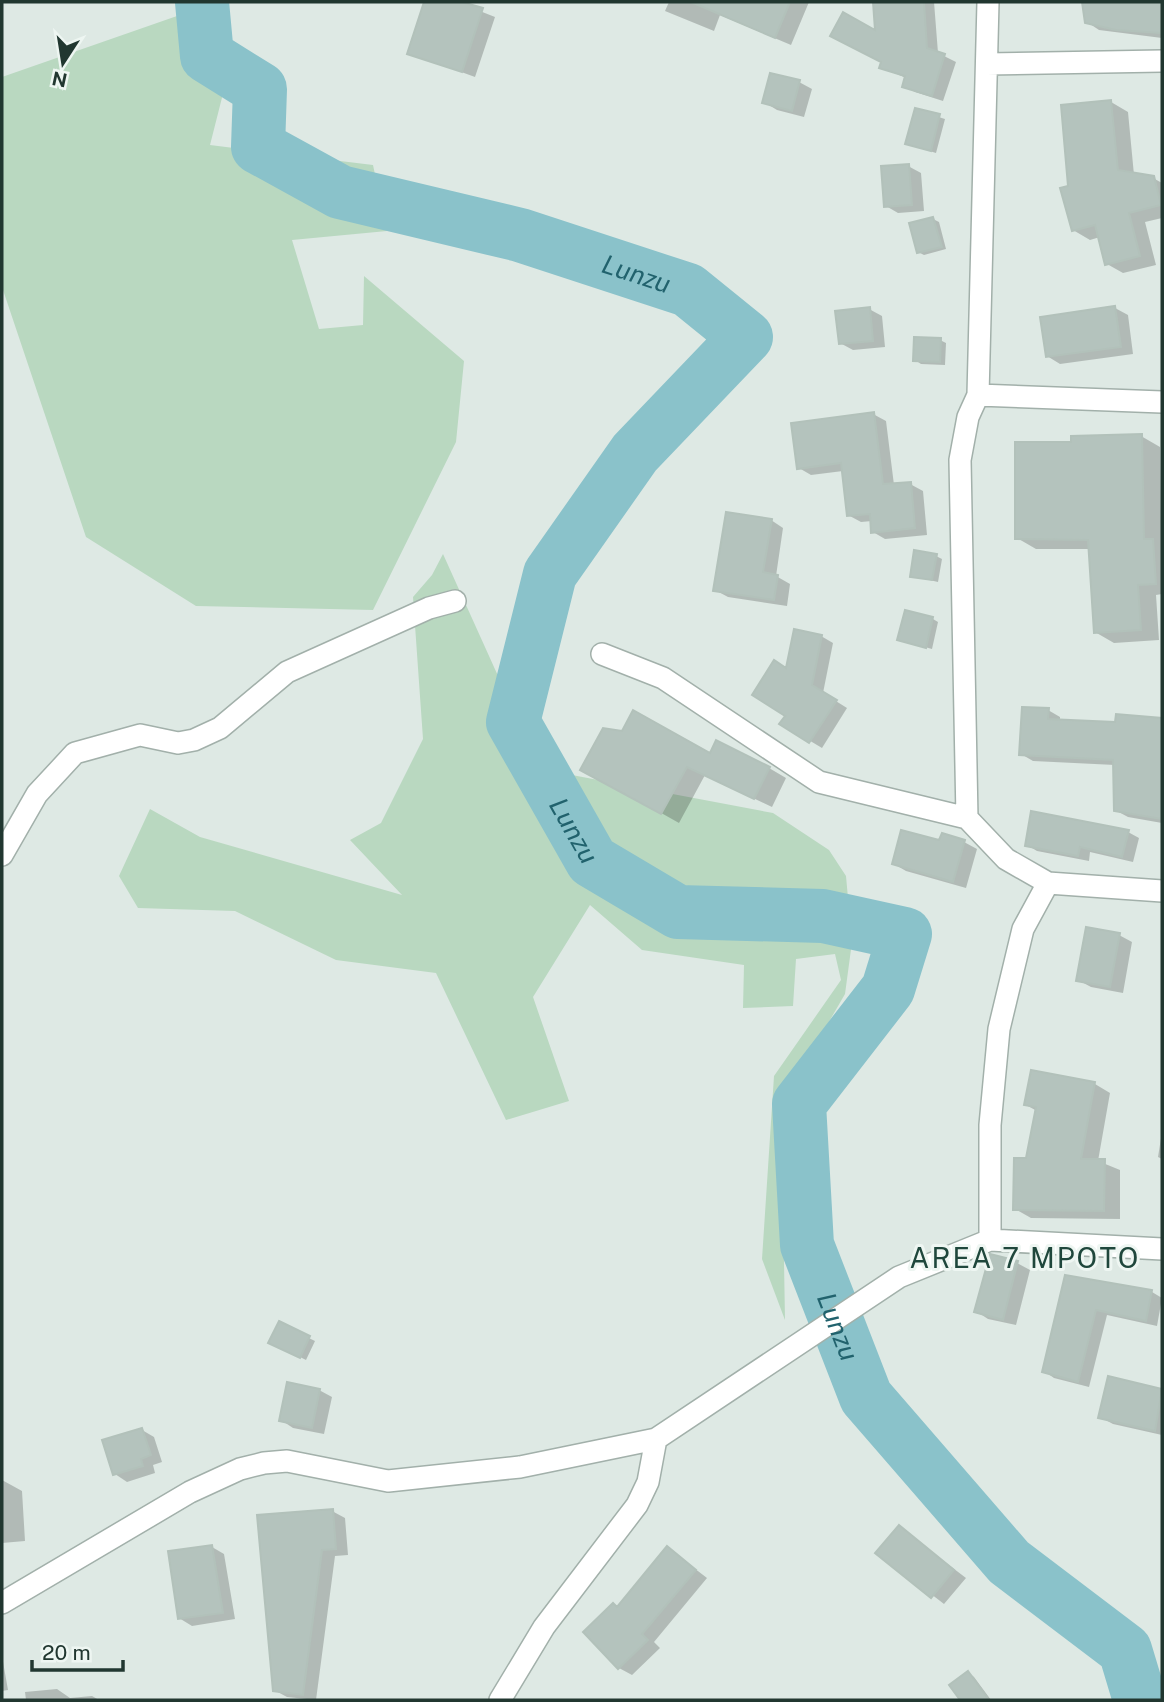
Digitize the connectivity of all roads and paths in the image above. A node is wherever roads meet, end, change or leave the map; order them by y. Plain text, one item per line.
1 (988, 2) edge
2 (1162, 61) edge
3 (987, 64) junction
4 (978, 396) junction
5 (1162, 402) edge
6 (456, 601) dead end
7 (602, 654) dead end
8 (967, 818) junction
9 (2, 855) edge
10 (1048, 883) junction
11 (1162, 891) edge
12 (990, 1240) junction
13 (1162, 1249) edge
14 (656, 1439) junction
15 (2, 1602) edge
16 (500, 1700) edge

1 - 3 street
2 - 3 street
3 - 4 street
4 - 5 street
4 - 8 street
6 - 9 street
7 - 8 street
8 - 10 street
10 - 11 street
10 - 12 street
12 - 13 street
12 - 14 street
14 - 15 street
14 - 16 street

